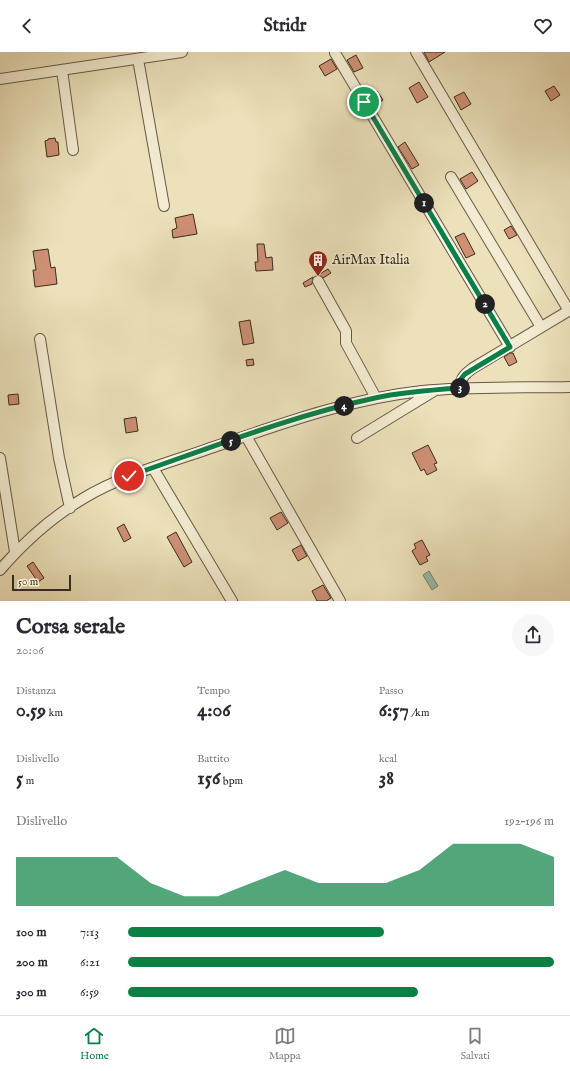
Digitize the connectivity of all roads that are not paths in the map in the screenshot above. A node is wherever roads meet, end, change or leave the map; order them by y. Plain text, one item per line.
1 (182, 52) edge
2 (416, 52) edge
3 (335, 53) edge
4 (138, 59) junction
5 (62, 70) junction
6 (0, 80) edge
7 (73, 150) dead end
8 (451, 177) dead end
9 (164, 206) dead end
10 (318, 281) dead end
11 (570, 310) edge
12 (540, 327) junction
13 (40, 339) dead end
14 (510, 347) junction
15 (460, 388) junction
16 (570, 388) edge
17 (435, 390) junction
18 (376, 398) junction
19 (246, 436) junction
20 (357, 438) dead end
21 (0, 458) edge
22 (153, 468) junction
23 (70, 508) junction
24 (15, 552) junction
25 (0, 570) edge
26 (232, 601) edge
27 (340, 601) edge

1 - 4 street
2 - 11 street
3 - 14 street
4 - 5 street
4 - 9 street
5 - 6 street
5 - 7 street
8 - 12 street
10 - 18 street
11 - 12 street
12 - 14 street
13 - 23 street
14 - 15 street
15 - 16 street
15 - 17 street
17 - 18 street
17 - 20 street
18 - 19 street
19 - 22 street
19 - 27 street
21 - 24 street
22 - 23 street
22 - 26 street
23 - 24 street
24 - 25 street

